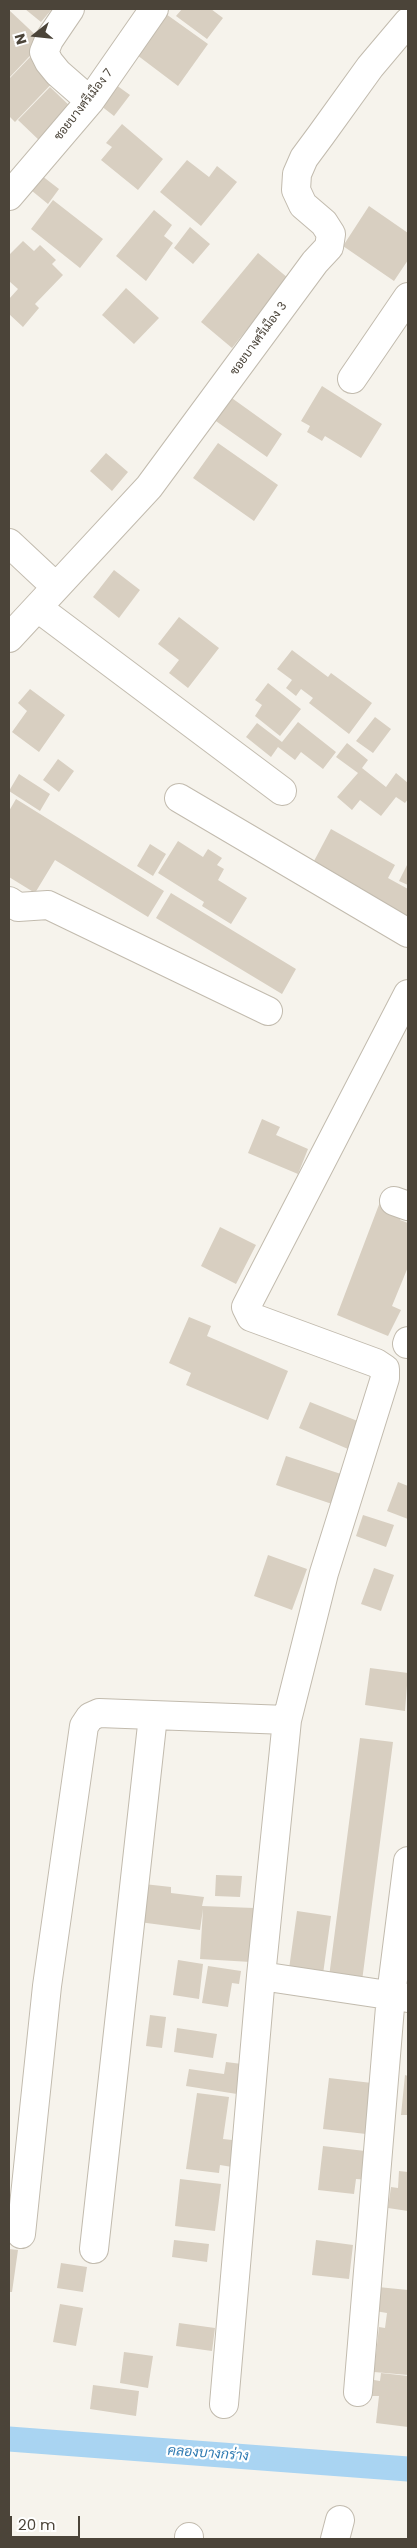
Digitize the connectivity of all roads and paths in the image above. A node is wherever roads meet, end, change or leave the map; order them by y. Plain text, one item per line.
1 (70, 9) edge
2 (154, 9) edge
3 (408, 22) edge
4 (90, 101) junction
5 (9, 196) edge
6 (408, 297) edge
7 (352, 379) dead end
8 (9, 543) edge
9 (56, 587) junction
10 (38, 608) junction
11 (9, 638) edge
12 (282, 790) dead end
13 (179, 798) dead end
14 (9, 901) edge
15 (408, 933) edge
16 (408, 994) edge
17 (268, 1011) dead end
18 (153, 1716) junction
19 (287, 1720) junction
20 (408, 1861) edge
21 (261, 1976) junction
22 (400, 1997) edge
23 (21, 2234) dead end
24 (94, 2249) dead end
25 (358, 2392) dead end
26 (224, 2404) dead end

1 - 4 street
2 - 4 street, ซอยบางศรีเมือง 7
3 - 9 street, ซอยบางศรีเมือง 3
4 - 5 street, ซอยบางศรีเมือง 7
6 - 7 street
8 - 9 street
9 - 10 street, ซอยบางศรีเมือง 3
10 - 11 street, ซอยบางศรีเมือง 3
10 - 12 street
13 - 15 street
14 - 17 street
16 - 19 street
18 - 19 street
18 - 23 street
18 - 24 street
19 - 21 street
20 - 22 street
21 - 22 street
21 - 26 street
22 - 25 street

